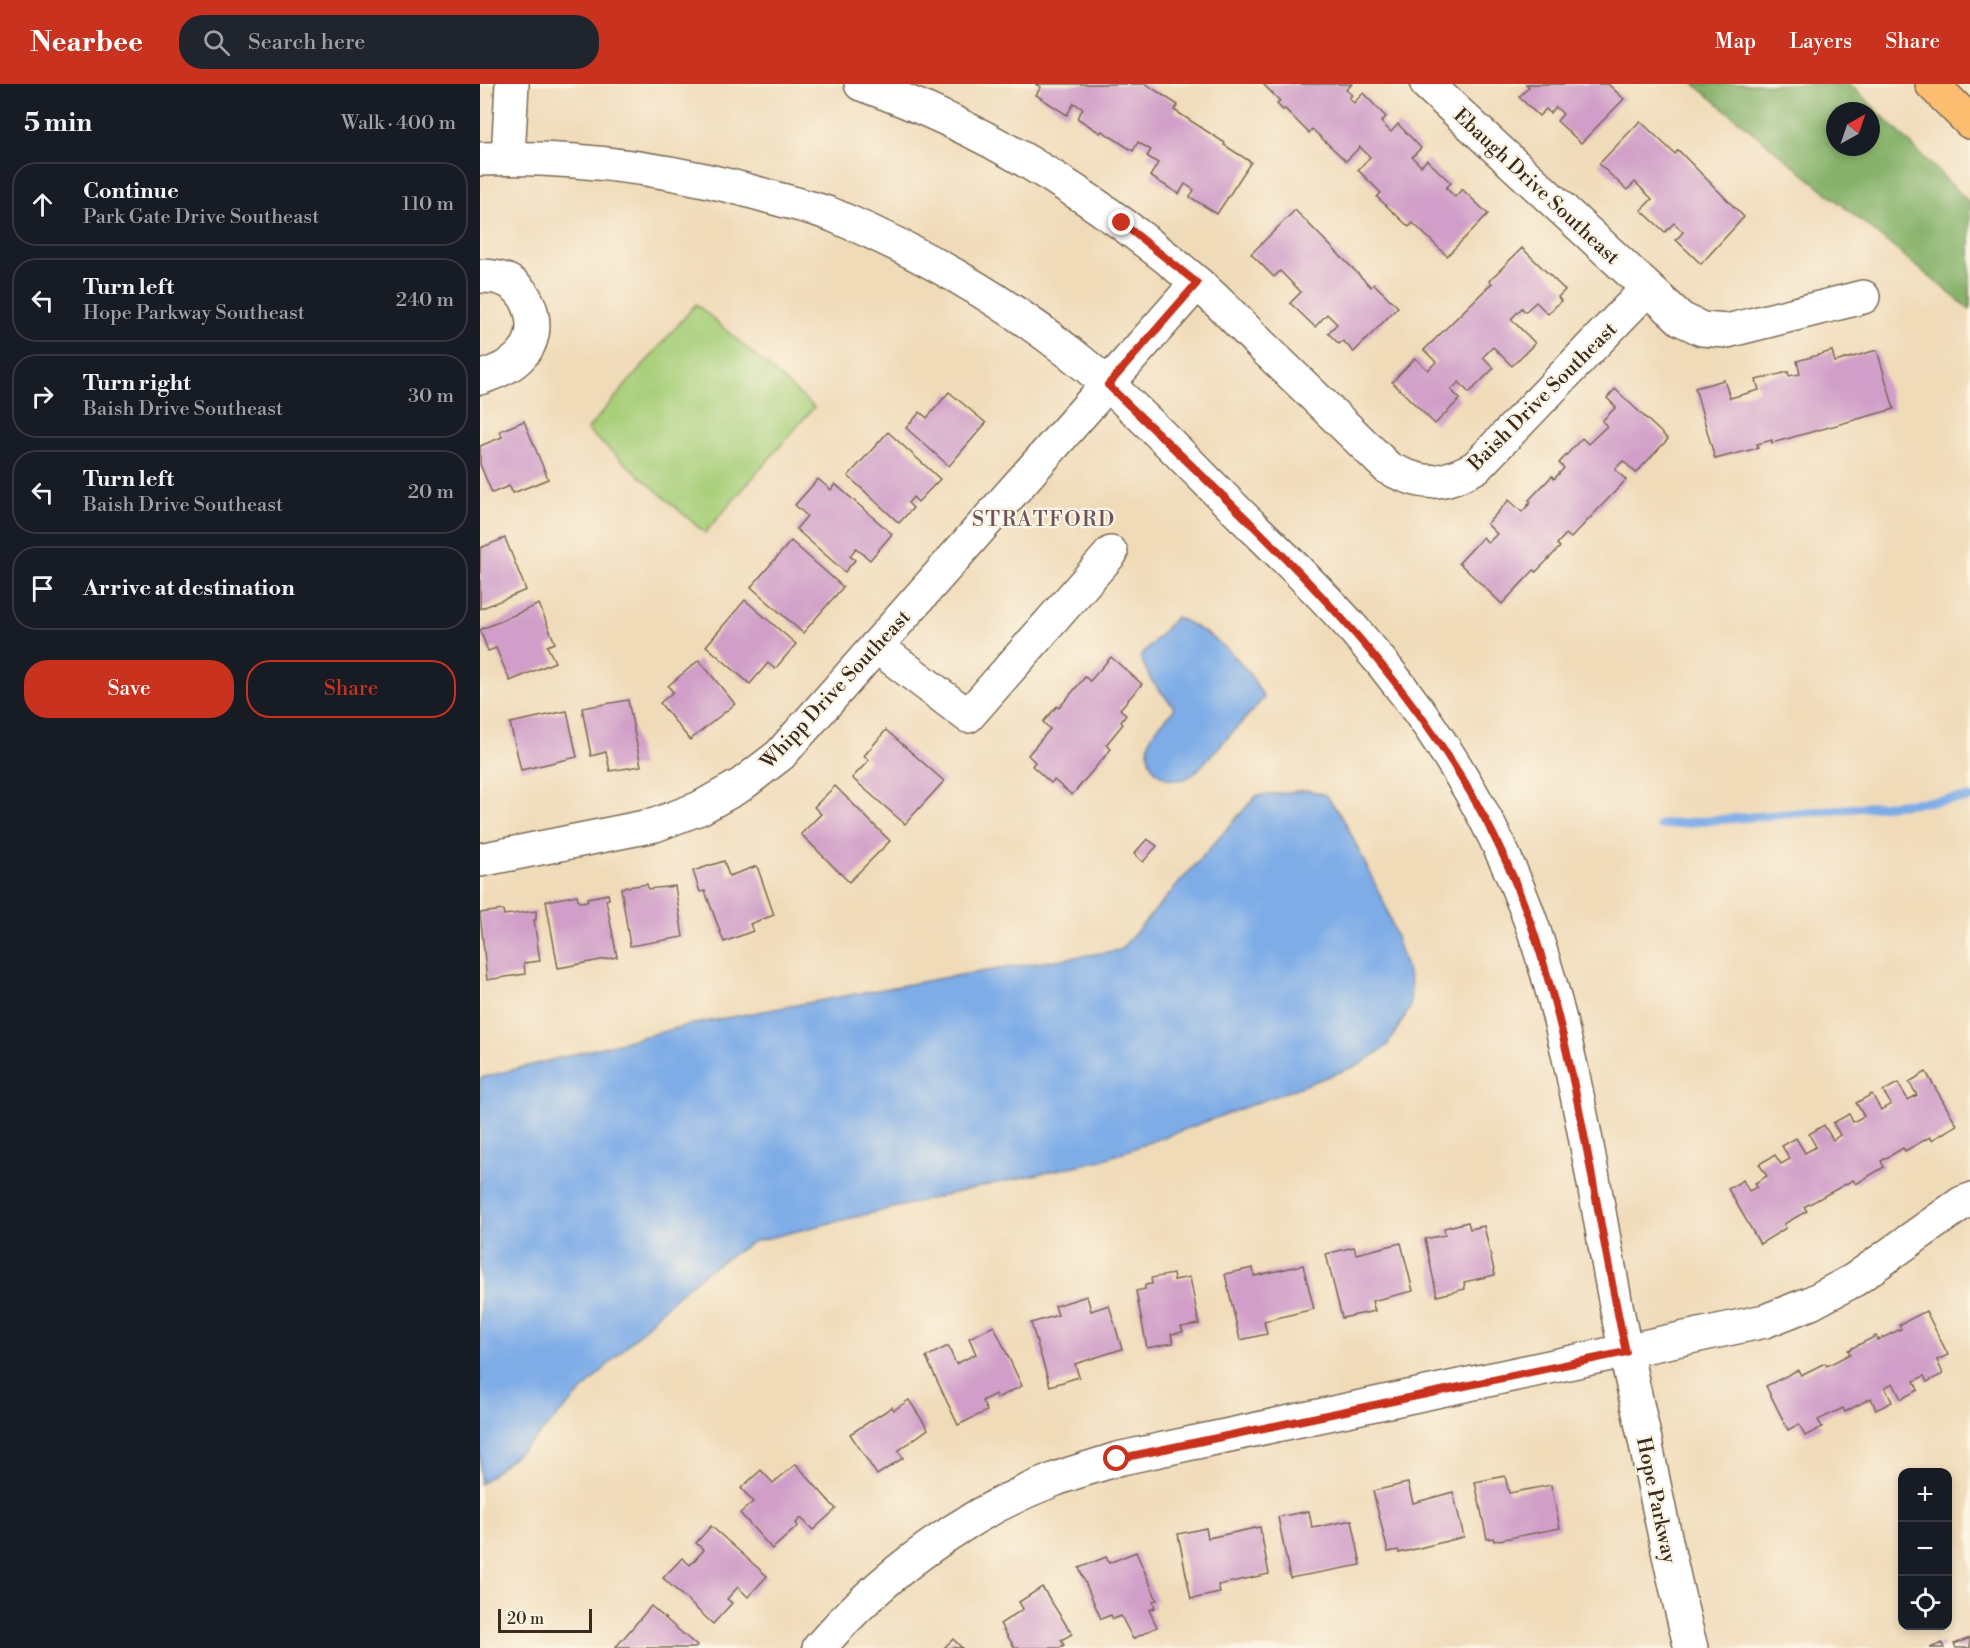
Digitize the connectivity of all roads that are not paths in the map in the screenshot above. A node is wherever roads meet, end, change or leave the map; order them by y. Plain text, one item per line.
1 (512, 84) edge
2 (861, 84) edge
3 (1427, 84) edge
4 (1932, 84) edge
5 (1970, 122) edge
6 (494, 159) edge
7 (480, 276) edge
8 (1197, 283) junction
9 (1647, 289) junction
10 (1863, 297) dead end
11 (480, 378) edge
12 (1108, 385) junction
13 (1111, 553) dead end
14 (876, 646) junction
15 (480, 859) edge
16 (1970, 1200) edge
17 (1626, 1352) junction
18 (819, 1648) edge
19 (1691, 1648) edge

1 - 6 street
2 - 8 street, Baish Drive Southeast
3 - 9 street, Ebaugh Drive Southeast
4 - 5 highway
6 - 12 street, Hope Parkway
7 - 11 street
8 - 9 street, Baish Drive Southeast
8 - 12 street
9 - 10 street
12 - 14 street, Whipp Drive Southeast
12 - 17 street, Hope Parkway
13 - 14 street
14 - 15 street, Whipp Drive Southeast
16 - 17 street
17 - 18 street
17 - 19 street, Hope Parkway

